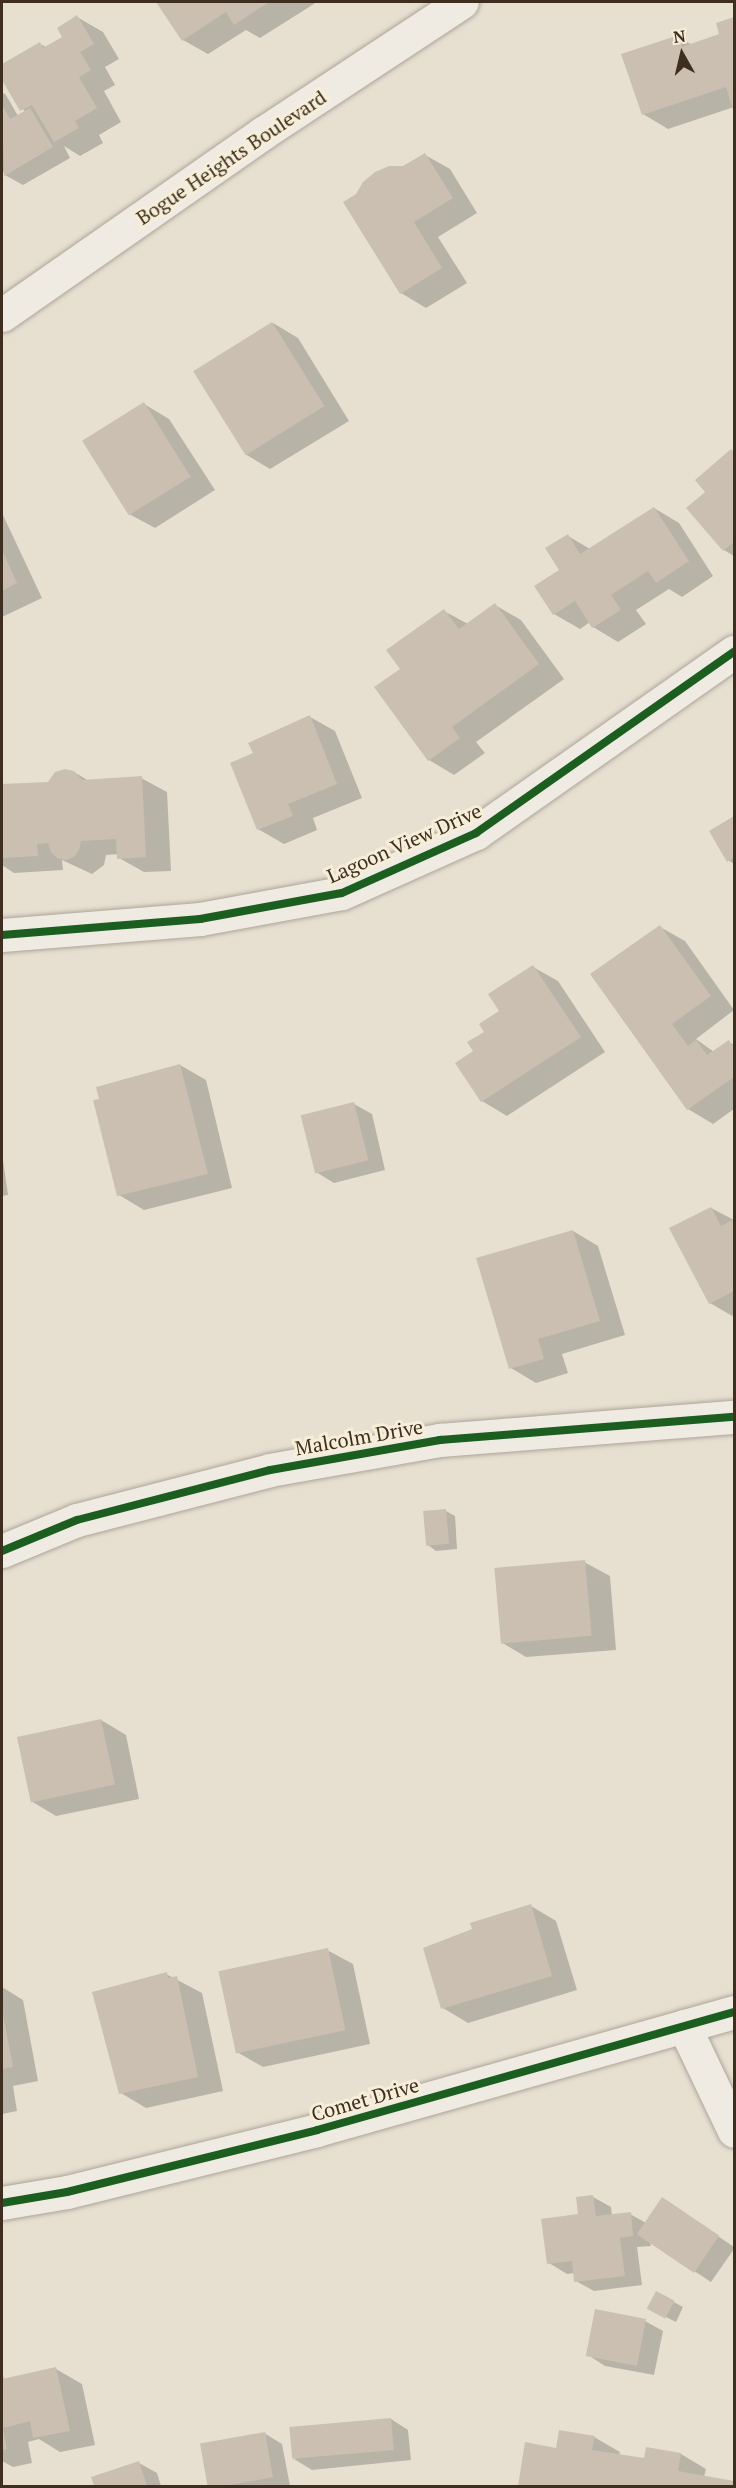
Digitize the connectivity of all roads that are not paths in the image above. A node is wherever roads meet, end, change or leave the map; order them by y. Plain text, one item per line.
1 (462, 2) edge
2 (2, 315) edge
3 (735, 652) edge
4 (2, 935) edge
5 (735, 1417) edge
6 (2, 1551) edge
7 (735, 2012) edge
8 (684, 2026) junction
9 (735, 2131) edge
10 (2, 2203) edge

1 - 2 street, Bogue Heights Boulevard
3 - 4 street, Lagoon View Drive
5 - 6 street, Malcolm Drive
7 - 8 street, Comet Drive
8 - 9 street
8 - 10 street, Comet Drive

